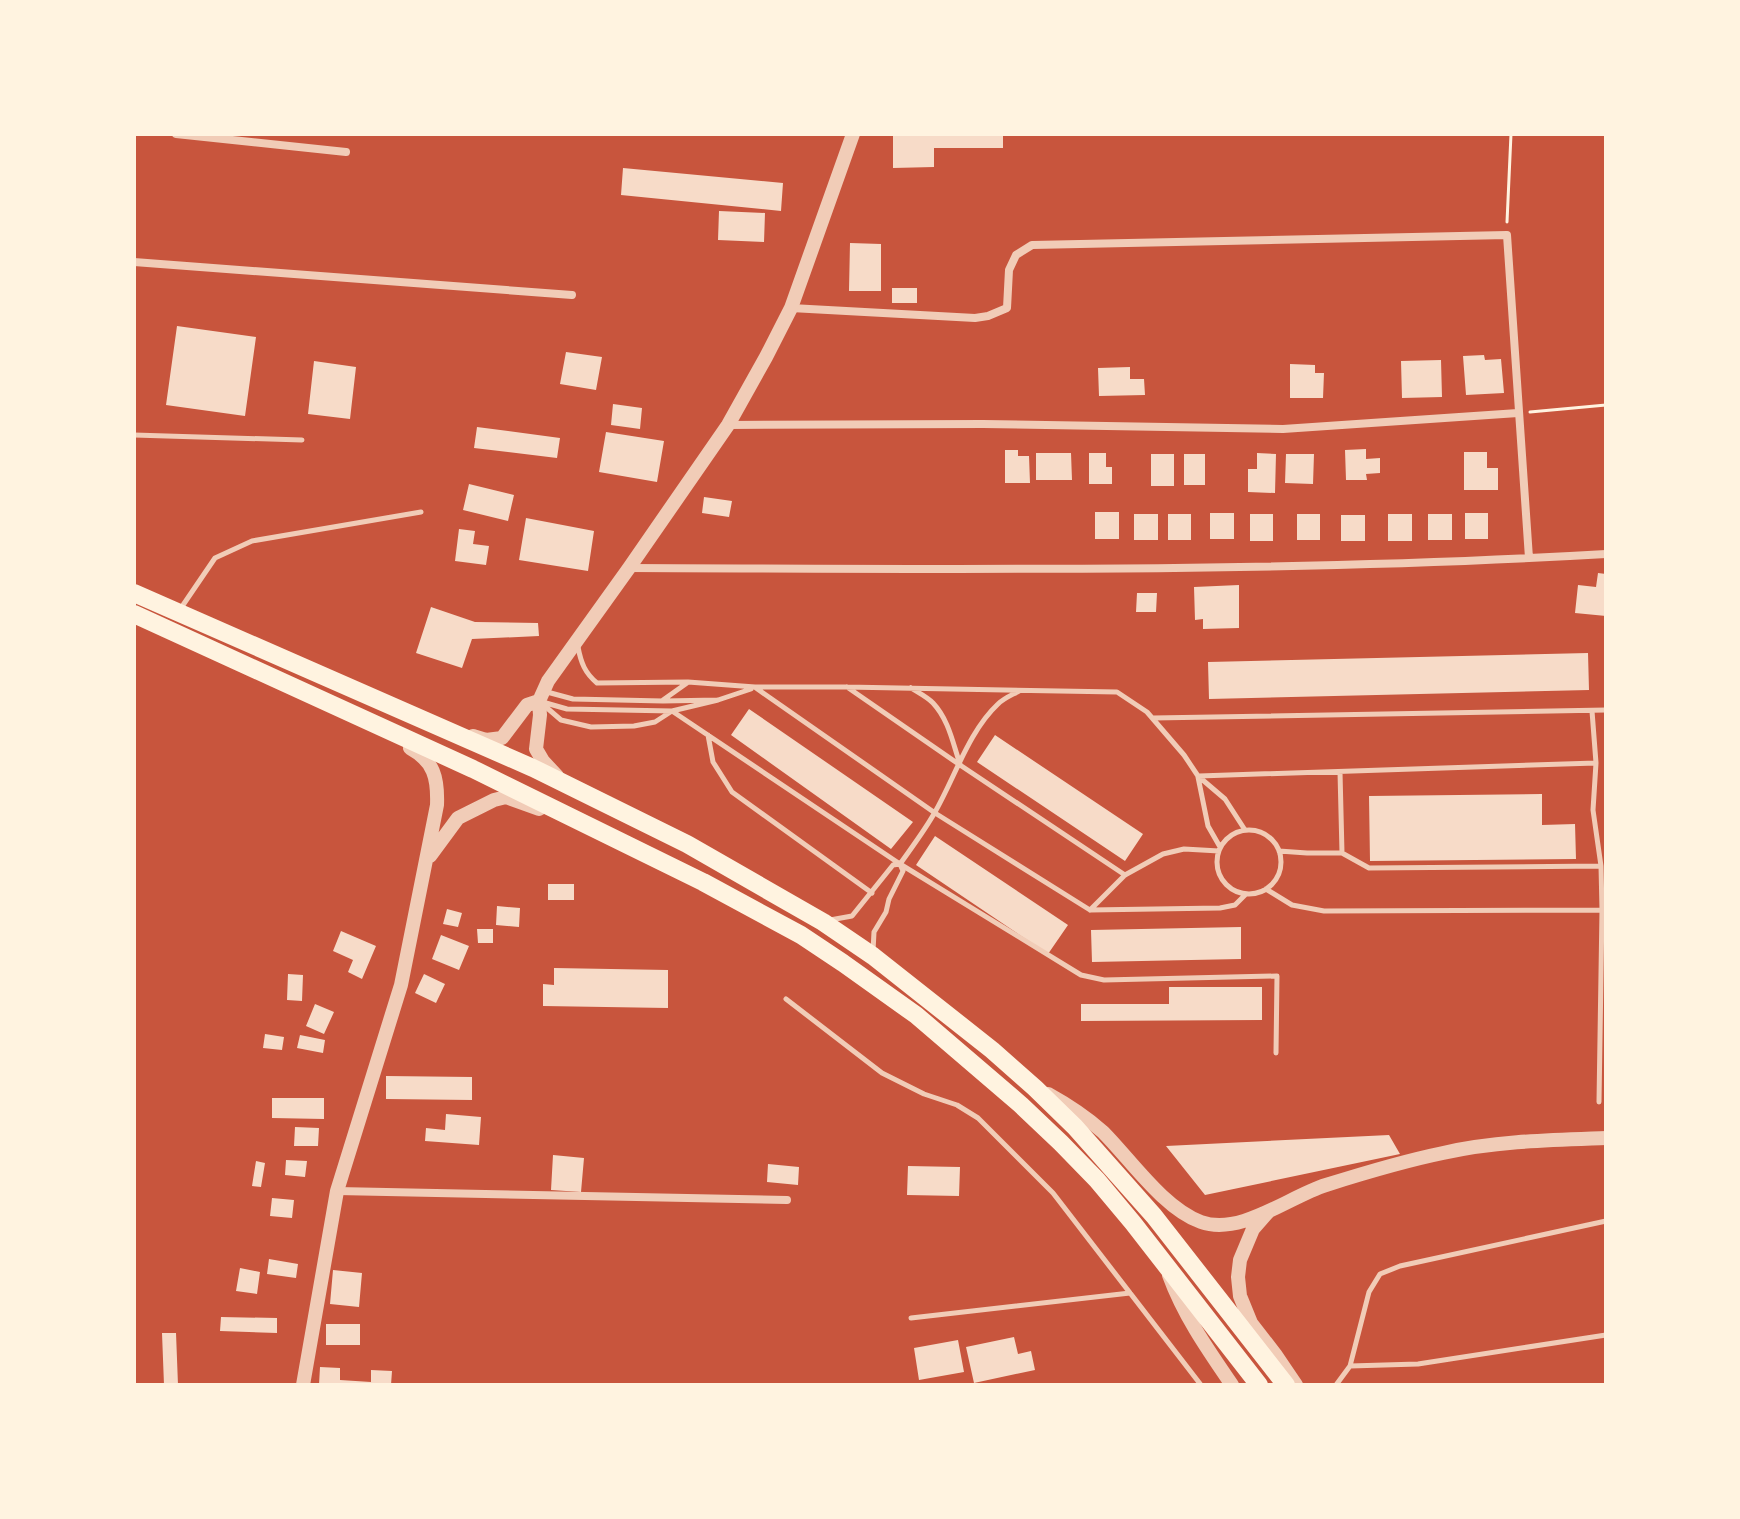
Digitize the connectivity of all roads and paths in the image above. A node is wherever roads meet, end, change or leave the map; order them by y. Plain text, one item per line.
1 (176, 134) edge
2 (853, 134) edge
3 (1511, 134) edge
4 (346, 152) dead end
5 (1507, 235) junction
6 (134, 262) edge
7 (572, 295) dead end
8 (791, 308) junction
9 (1606, 405) edge
10 (1518, 413) junction
11 (728, 425) junction
12 (134, 435) edge
13 (302, 440) dead end
14 (421, 512) dead end
15 (1606, 554) edge
16 (1529, 558) junction
17 (629, 568) junction
18 (134, 593) edge
19 (178, 612) junction
20 (134, 614) edge
21 (577, 643) junction
22 (688, 682) junction
23 (281, 683) junction
24 (755, 687) junction
25 (846, 687) junction
26 (910, 688) junction
27 (1020, 690) junction
28 (542, 696) junction
29 (718, 700) junction
30 (663, 701) junction
31 (1606, 710) edge
32 (672, 711) junction
33 (1592, 711) junction
34 (1152, 718) junction
35 (444, 729) junction
36 (708, 735) junction
37 (1596, 763) junction
38 (960, 765) junction
39 (1340, 772) junction
40 (1198, 776) junction
41 (562, 781) junction
42 (935, 813) junction
43 (596, 830) junction
44 (1245, 830) junction
45 (1220, 849) junction
46 (1279, 851) junction
47 (1342, 853) junction
48 (427, 859) junction
49 (900, 864) junction
50 (1601, 866) junction
51 (1125, 875) junction
52 (1266, 889) junction
53 (872, 893) junction
54 (1246, 894) junction
55 (1090, 910) junction
56 (1602, 910) junction
57 (823, 922) junction
58 (873, 956) junction
59 (786, 999) dead end
60 (1604, 1034) edge
61 (1276, 1053) dead end
62 (1035, 1088) junction
63 (1599, 1102) dead end
64 (1606, 1138) edge
65 (337, 1191) junction
66 (787, 1200) dead end
67 (1271, 1209) junction
68 (1606, 1221) edge
69 (1163, 1260) junction
70 (1130, 1293) junction
71 (911, 1318) dead end
72 (1606, 1335) edge
73 (1350, 1366) junction
74 (303, 1385) edge
75 (1201, 1385) edge
76 (1232, 1385) edge
77 (1259, 1385) edge
78 (1286, 1385) edge
79 (1296, 1385) edge
80 (1336, 1385) edge

1 - 4 street
2 - 8 street
3 - 5 path
5 - 8 street
5 - 10 street
6 - 7 street
8 - 11 street
9 - 10 path
10 - 11 street
10 - 16 street
11 - 17 street
12 - 13 lane
14 - 19 lane
15 - 16 street
16 - 17 street
17 - 21 street
18 - 19 highway
19 - 35 highway
20 - 23 highway
21 - 22 lane
21 - 28 street
22 - 24 lane
22 - 30 lane
23 - 43 highway
23 - 48 street
24 - 25 lane
24 - 29 lane
24 - 42 lane
25 - 26 lane
25 - 38 lane
26 - 27 lane
26 - 38 lane
27 - 34 lane
27 - 38 lane
28 - 30 lane
28 - 32 lane
28 - 32 lane
28 - 35 street
28 - 41 street
29 - 30 lane
29 - 32 lane
31 - 33 lane
32 - 36 lane
33 - 34 lane
33 - 37 lane
34 - 40 lane
35 - 41 highway
36 - 49 lane
36 - 53 lane
37 - 39 lane
37 - 50 lane
38 - 42 lane
38 - 51 lane
39 - 40 lane
39 - 47 lane
40 - 44 lane
40 - 45 lane
41 - 57 highway
42 - 49 lane
42 - 55 lane
43 - 48 street
43 - 69 highway
44 - 45 lane
44 - 46 lane
45 - 51 lane
45 - 54 lane
46 - 47 lane
46 - 52 lane
47 - 50 lane
48 - 65 street
49 - 53 lane
49 - 58 lane
49 - 61 lane
50 - 56 lane
51 - 55 lane
52 - 54 lane
52 - 56 lane
53 - 57 lane
54 - 55 lane
56 - 60 lane
57 - 58 highway
58 - 62 highway
59 - 70 lane
60 - 63 lane
62 - 67 street
62 - 78 highway
64 - 67 street
65 - 66 street
65 - 74 street
67 - 79 street
68 - 73 lane
69 - 76 street
69 - 77 highway
70 - 71 lane
70 - 75 lane
72 - 73 lane
73 - 80 lane

